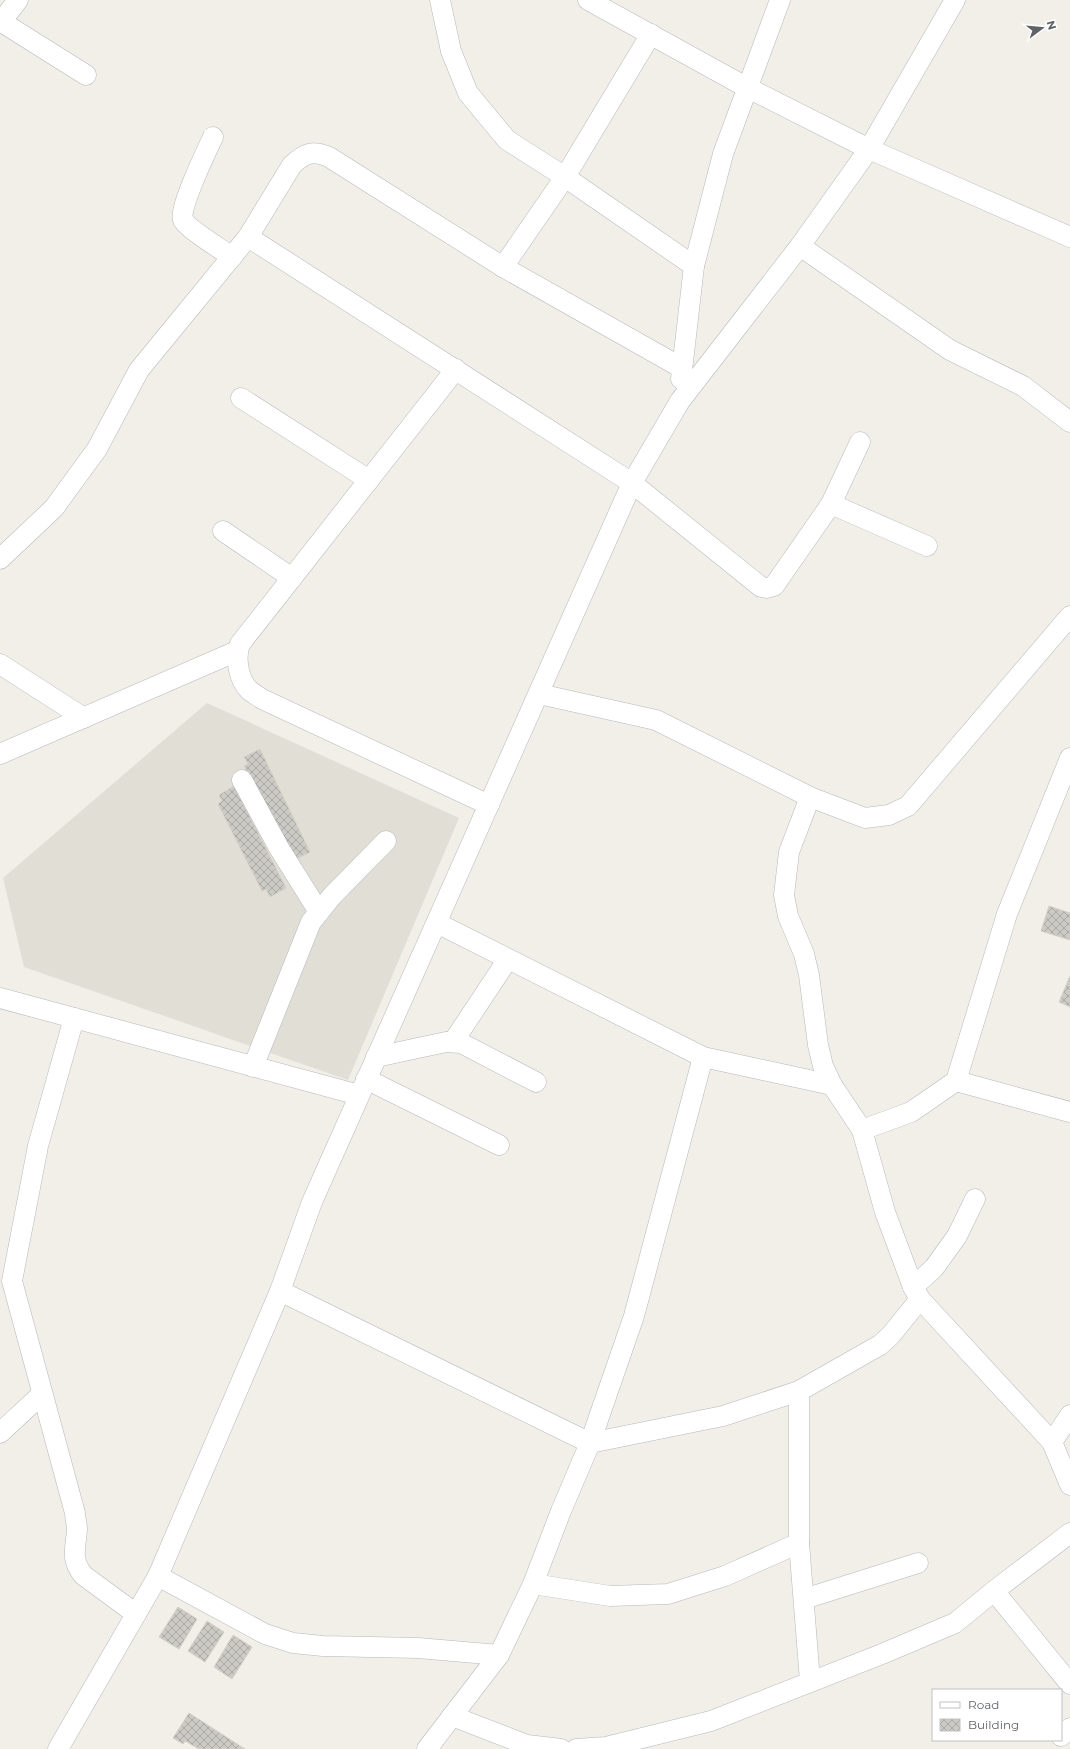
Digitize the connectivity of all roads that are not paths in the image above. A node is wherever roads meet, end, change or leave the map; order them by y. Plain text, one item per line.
1 (18, 0) edge
2 (440, 0) edge
3 (588, 0) edge
4 (780, 0) edge
5 (955, 0) edge
6 (0, 22) edge
7 (651, 34) junction
8 (86, 75) dead end
9 (746, 87) junction
10 (213, 137) dead end
11 (869, 149) junction
12 (565, 177) junction
13 (248, 237) junction
14 (1070, 237) edge
15 (800, 246) junction
16 (232, 257) junction
17 (694, 266) junction
18 (503, 267) junction
19 (682, 368) junction
20 (456, 370) junction
21 (241, 398) dead end
22 (680, 401) junction
23 (1070, 422) edge
24 (860, 442) dead end
25 (369, 480) junction
26 (632, 484) junction
27 (831, 504) junction
28 (223, 531) dead end
29 (927, 546) dead end
30 (0, 559) edge
31 (292, 578) junction
32 (1070, 616) edge
33 (237, 651) junction
34 (0, 664) edge
35 (539, 694) junction
36 (84, 718) junction
37 (0, 754) edge
38 (1070, 758) edge
39 (242, 780) dead end
40 (810, 797) junction
41 (489, 805) junction
42 (386, 841) dead end
43 (319, 912) junction
44 (437, 923) junction
45 (508, 959) junction
46 (0, 998) edge
47 (74, 1018) junction
48 (453, 1042) junction
49 (376, 1057) junction
50 (703, 1057) junction
51 (252, 1067) junction
52 (956, 1081) junction
53 (536, 1082) dead end
54 (832, 1085) junction
55 (362, 1087) junction
56 (1070, 1112) edge
57 (862, 1130) junction
58 (499, 1145) dead end
59 (975, 1199) dead end
60 (0, 1265) edge
61 (12, 1281) junction
62 (280, 1290) junction
63 (916, 1293) junction
64 (799, 1390) junction
65 (42, 1394) junction
66 (1070, 1415) edge
67 (0, 1433) edge
68 (1052, 1442) junction
69 (590, 1443) junction
70 (1070, 1485) edge
71 (1070, 1533) edge
72 (799, 1543) junction
73 (918, 1563) dead end
74 (158, 1576) junction
75 (533, 1584) junction
76 (994, 1591) junction
77 (804, 1599) junction
78 (136, 1614) junction
79 (499, 1655) junction
80 (810, 1681) junction
81 (1070, 1684) edge
82 (452, 1716) junction
83 (1070, 1728) edge
84 (1062, 1735) edge
85 (606, 1748) edge
86 (58, 1749) edge
87 (427, 1749) edge
88 (561, 1749) edge
89 (576, 1749) edge

1 - 6 street
2 - 12 street
3 - 7 street
4 - 9 street
5 - 11 street
6 - 8 street
7 - 9 street
7 - 12 street
9 - 11 street
9 - 17 street
10 - 16 street
11 - 14 street
11 - 15 street
12 - 17 street
12 - 18 street
13 - 16 street
13 - 18 street
13 - 20 street
15 - 22 street
15 - 23 street
16 - 30 street
17 - 19 street
18 - 19 street
19 - 22 street
20 - 25 street
20 - 26 street
21 - 25 street
22 - 26 street
24 - 27 street
25 - 31 street
26 - 27 street
26 - 35 street
27 - 29 street
28 - 31 street
31 - 33 street
32 - 40 street
33 - 36 street
33 - 41 street
34 - 36 street
35 - 40 street
35 - 41 street
36 - 37 street
38 - 52 street
39 - 43 street
40 - 54 street
41 - 44 street
42 - 43 street
43 - 51 street
44 - 45 street
44 - 49 street
45 - 48 street
45 - 50 street
46 - 47 street
47 - 51 street
47 - 61 street
48 - 49 street
48 - 53 street
49 - 55 street
50 - 54 street
50 - 69 street
51 - 55 street
52 - 56 street
52 - 57 street
54 - 57 street
55 - 58 street
55 - 62 street
57 - 63 street
59 - 63 street
60 - 61 street
61 - 65 street
62 - 69 street
62 - 74 street
63 - 64 street
63 - 68 street
64 - 69 street
64 - 72 street
65 - 67 street
65 - 78 street
66 - 68 street
68 - 70 street
69 - 75 street
71 - 76 street
72 - 75 street
72 - 77 street
73 - 77 street
74 - 78 street
74 - 79 street
75 - 79 street
76 - 80 street
76 - 81 street
77 - 80 street
78 - 86 street
79 - 82 street
80 - 85 street
82 - 87 street
82 - 88 street
83 - 84 street
85 - 89 street

